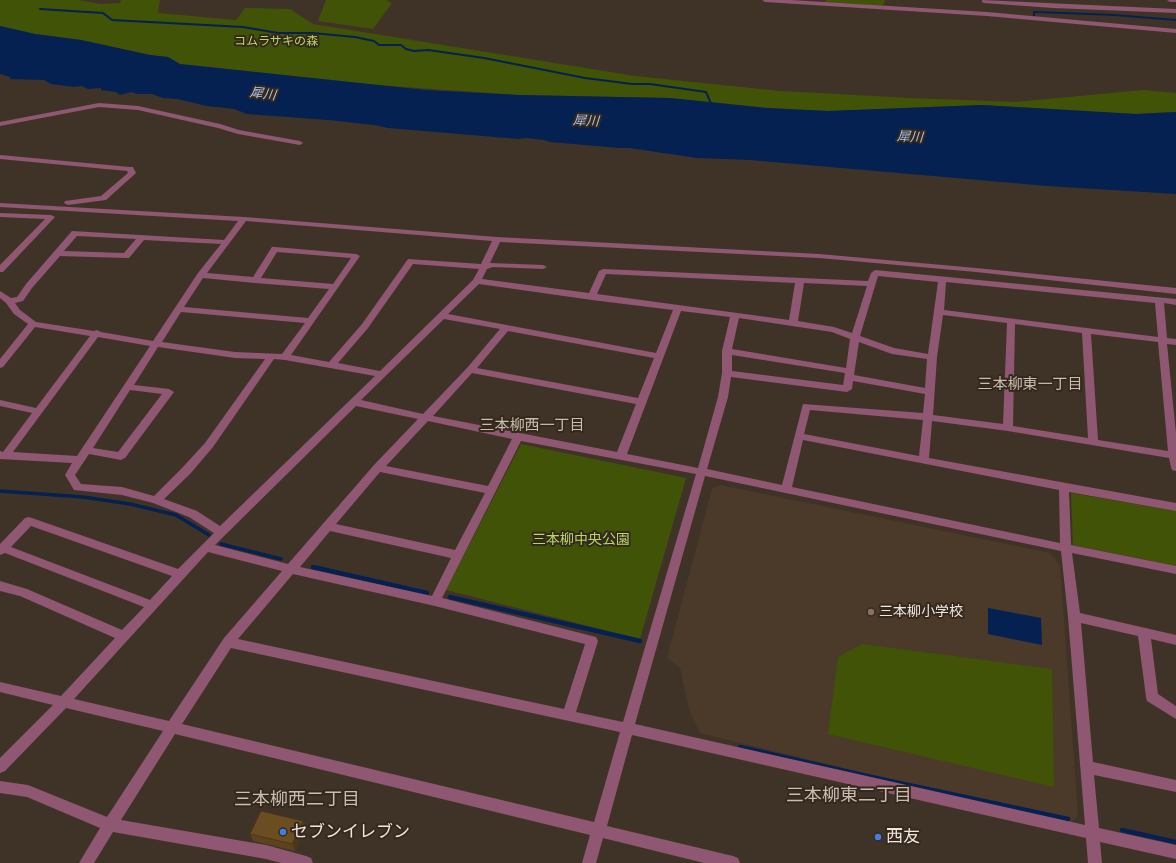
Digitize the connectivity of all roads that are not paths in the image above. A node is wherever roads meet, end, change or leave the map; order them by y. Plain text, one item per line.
1 (765, 0) edge
2 (1071, 0) edge
3 (1097, 0) edge
4 (1170, 0) edge
5 (1176, 0) edge
6 (984, 1) edge
7 (1014, 2) edge
8 (1044, 3) edge
9 (1073, 6) junction
10 (1100, 7) junction
11 (1176, 11) edge
12 (987, 14) junction
13 (1019, 16) junction
14 (1176, 31) edge
15 (0, 124) edge
16 (300, 143) dead end
17 (0, 157) edge
18 (0, 205) edge
19 (55, 207) junction
20 (0, 215) edge
21 (244, 218) junction
22 (142, 237) junction
23 (497, 239) junction
24 (226, 242) junction
25 (58, 253) junction
26 (485, 267) junction
27 (543, 267) dead end
28 (0, 270) edge
29 (201, 275) junction
30 (942, 279) junction
31 (255, 280) junction
32 (477, 281) junction
33 (800, 281) junction
34 (871, 284) junction
35 (335, 287) junction
36 (1176, 291) edge
37 (0, 294) edge
38 (592, 297) junction
39 (1159, 300) junction
40 (9, 301) junction
41 (1176, 302) edge
42 (678, 308) junction
43 (179, 309) junction
44 (939, 312) junction
45 (443, 316) junction
46 (735, 316) junction
47 (311, 321) junction
48 (1011, 321) junction
49 (794, 323) junction
50 (33, 324) junction
51 (506, 328) junction
52 (1086, 331) junction
53 (97, 333) junction
54 (855, 337) junction
55 (1163, 340) junction
56 (1176, 342) edge
57 (156, 344) junction
58 (727, 351) junction
59 (272, 356) junction
60 (658, 356) junction
61 (286, 357) junction
62 (932, 357) junction
63 (331, 365) junction
64 (0, 366) edge
65 (470, 370) junction
66 (727, 373) junction
67 (383, 374) junction
68 (850, 374) junction
69 (128, 387) junction
70 (930, 392) junction
71 (354, 402) junction
72 (641, 402) junction
73 (0, 403) edge
74 (39, 412) junction
75 (424, 416) junction
76 (927, 417) junction
77 (1008, 428) junction
78 (799, 436) junction
79 (518, 437) junction
80 (1094, 442) junction
81 (85, 450) junction
82 (2, 455) edge
83 (621, 456) junction
84 (1175, 456) edge
85 (80, 460) junction
86 (924, 460) junction
87 (1176, 467) edge
88 (378, 468) junction
89 (702, 472) junction
90 (1064, 487) junction
91 (491, 490) junction
92 (786, 490) junction
93 (156, 500) junction
94 (1176, 507) edge
95 (327, 526) junction
96 (221, 532) junction
97 (206, 548) junction
98 (1066, 548) junction
99 (1, 550) edge
100 (458, 555) junction
101 (290, 569) junction
102 (1176, 570) edge
103 (181, 575) junction
104 (0, 586) edge
105 (435, 601) junction
106 (152, 605) junction
107 (1074, 617) junction
108 (1144, 633) junction
109 (123, 636) junction
110 (1176, 640) edge
111 (228, 642) junction
112 (0, 687) edge
113 (63, 702) junction
114 (1176, 713) edge
115 (568, 716) junction
116 (172, 727) junction
117 (626, 728) junction
118 (0, 767) edge
119 (1086, 767) junction
120 (0, 786) edge
121 (1176, 786) edge
122 (109, 825) junction
123 (598, 831) junction
124 (1093, 833) junction
125 (1176, 852) edge
126 (711, 861) edge
127 (86, 863) edge
128 (306, 863) edge
129 (589, 863) edge
130 (733, 863) edge
131 (1095, 863) edge

1 - 12 street
2 - 9 street
3 - 10 street
4 - 5 street
6 - 7 street
6 - 12 street
7 - 8 street
7 - 13 street
8 - 9 street
9 - 10 street
10 - 11 street
12 - 13 street
13 - 14 street
15 - 16 street
17 - 19 street
18 - 19 street
19 - 21 street
20 - 28 street
21 - 23 street
21 - 24 street
22 - 24 street
22 - 25 street
22 - 25 street
23 - 26 street
23 - 36 street
24 - 29 street
25 - 40 street
26 - 27 street
26 - 32 street
26 - 63 street
29 - 31 street
29 - 43 street
30 - 34 street
30 - 39 street
30 - 44 street
31 - 35 street
31 - 35 street
32 - 38 street
32 - 45 street
33 - 34 street
33 - 38 street
33 - 49 street
34 - 54 street
35 - 47 street
37 - 40 street
38 - 42 street
39 - 41 street
39 - 55 street
40 - 50 street
42 - 46 street
42 - 60 street
43 - 47 street
43 - 57 street
44 - 48 street
44 - 62 street
45 - 51 street
45 - 67 street
46 - 49 street
46 - 58 street
47 - 61 street
48 - 52 street
48 - 77 street
49 - 54 street
50 - 53 street
50 - 64 street
51 - 60 street
51 - 65 street
52 - 55 street
52 - 80 street
53 - 57 street
53 - 74 street
54 - 62 street
54 - 68 street
55 - 56 street
55 - 84 street
57 - 59 street
57 - 69 street
58 - 66 street
58 - 68 street
59 - 61 street
59 - 93 street
60 - 72 street
61 - 63 street
62 - 70 street
63 - 67 street
65 - 72 street
65 - 75 street
66 - 68 street
66 - 89 street
67 - 71 street
68 - 70 street
69 - 81 street
69 - 81 street
70 - 76 street
71 - 75 street
71 - 96 street
72 - 83 street
73 - 74 street
74 - 82 street
75 - 79 street
75 - 88 street
76 - 77 street
76 - 78 street
76 - 86 street
77 - 80 street
78 - 86 street
78 - 92 street
79 - 83 street
79 - 91 street
80 - 84 street
81 - 85 street
82 - 85 street
83 - 89 street
84 - 87 street
85 - 93 street
86 - 90 street
88 - 91 street
88 - 95 street
89 - 92 street
89 - 117 street
90 - 94 street
90 - 98 street
91 - 100 street
92 - 98 street
93 - 96 street
95 - 100 street
95 - 101 street
96 - 97 street
97 - 101 street
97 - 103 street
98 - 102 street
98 - 107 street
99 - 103 street
99 - 106 street
100 - 105 street
101 - 105 street
101 - 111 street
103 - 106 street
104 - 109 street
105 - 115 street
106 - 109 street
107 - 108 street
107 - 119 street
108 - 110 street
108 - 114 street
109 - 113 street
111 - 115 street
111 - 116 street
112 - 113 street
113 - 116 street
113 - 118 street
115 - 117 street
116 - 122 street
116 - 123 street
117 - 123 street
117 - 124 street
119 - 121 street
119 - 124 street
120 - 122 street
122 - 127 street
122 - 128 street
123 - 126 street
123 - 129 street
124 - 125 street
124 - 131 street
126 - 130 street

